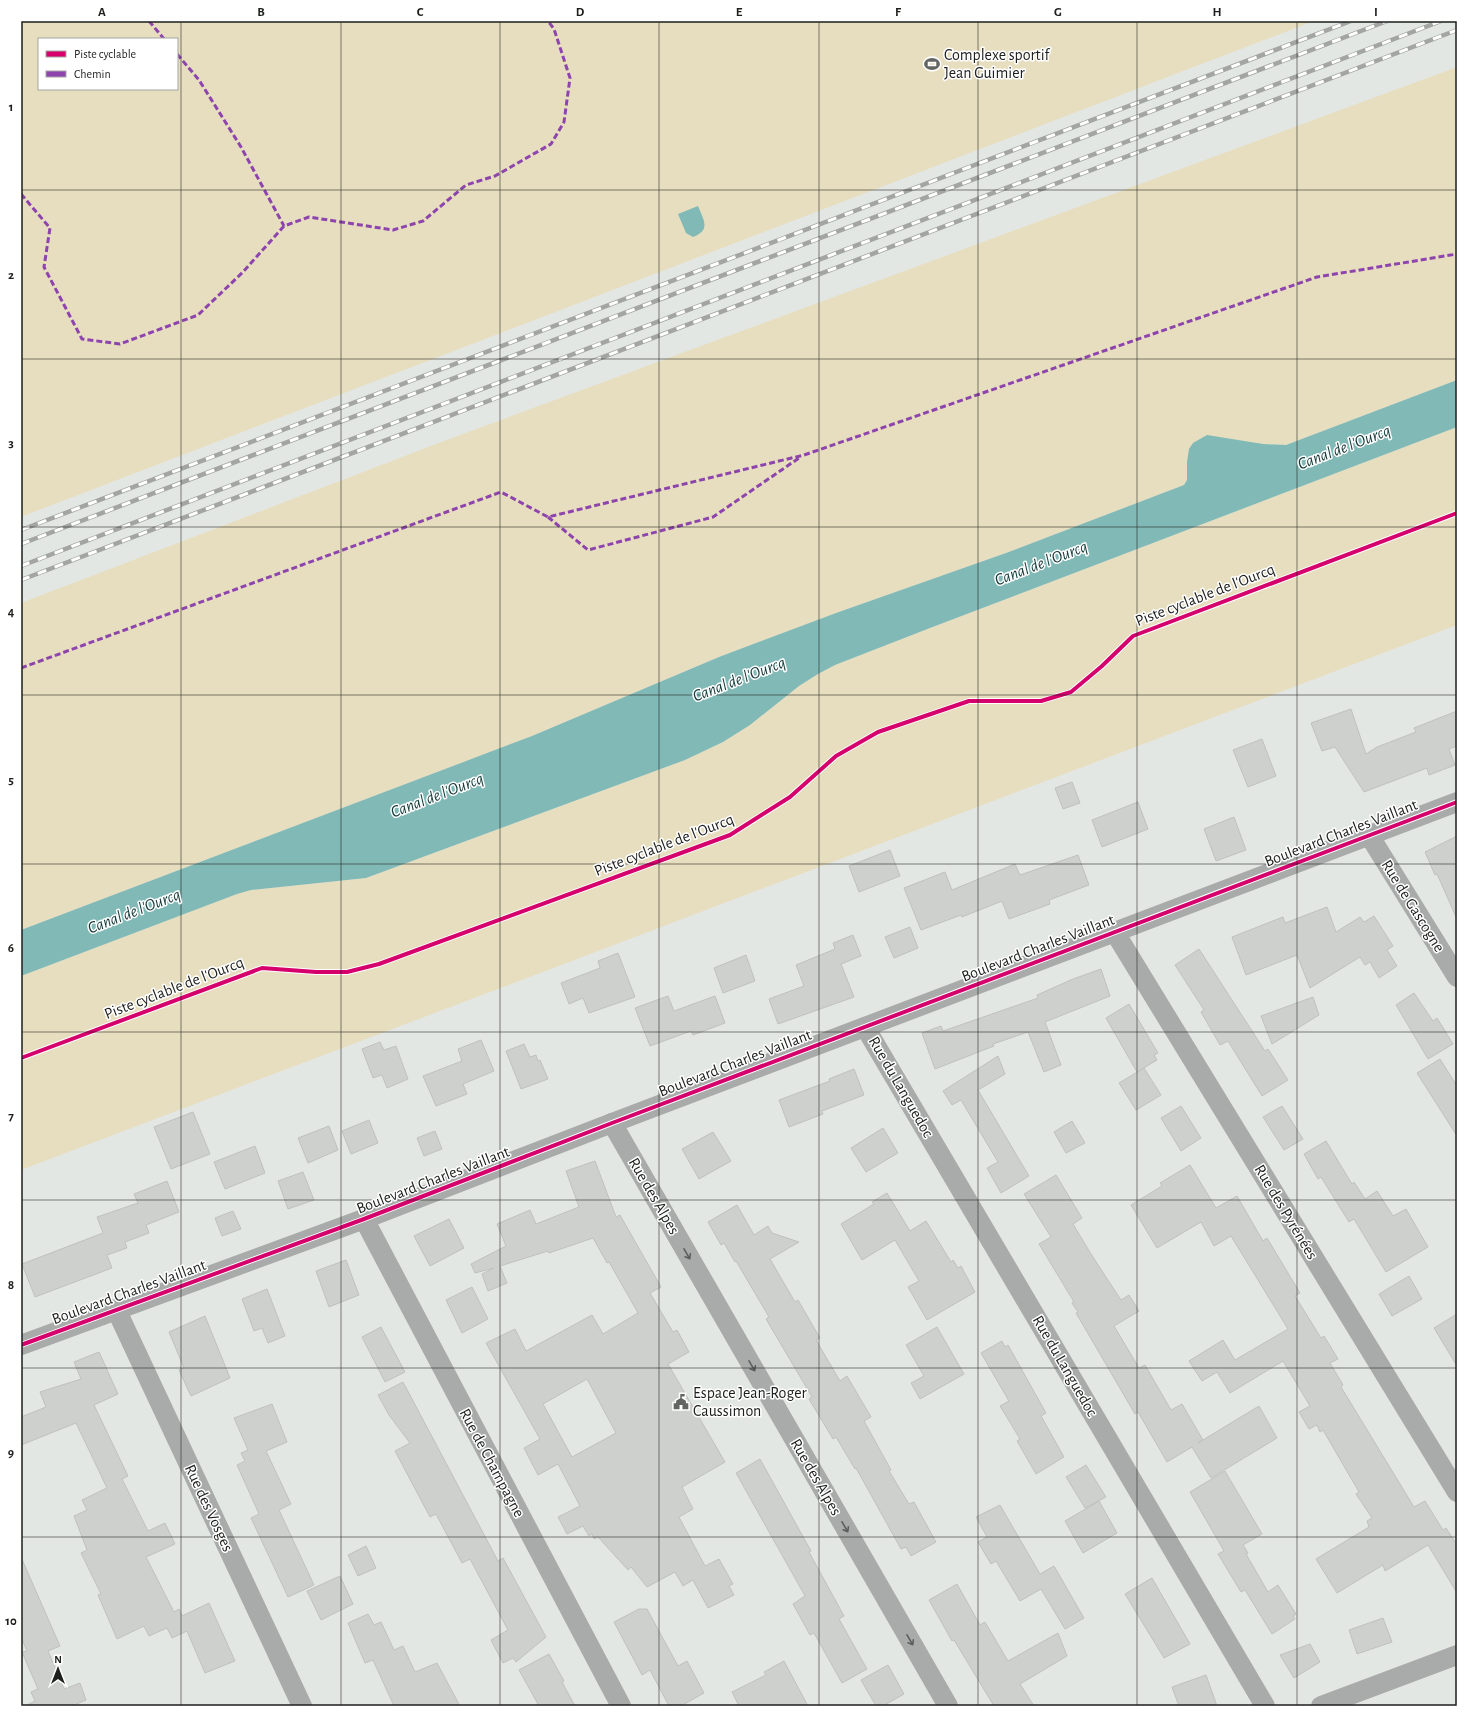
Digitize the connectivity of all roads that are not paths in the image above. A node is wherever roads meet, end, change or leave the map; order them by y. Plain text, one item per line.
1 (1457, 802) edge
2 (1369, 836) junction
3 (1114, 931) junction
4 (1457, 977) edge
5 (865, 1027) junction
6 (612, 1123) junction
7 (364, 1220) junction
8 (116, 1309) junction
9 (21, 1345) edge
10 (1457, 1492) edge
11 (1457, 1655) edge
12 (302, 1706) edge
13 (621, 1706) edge
14 (948, 1706) edge
15 (1265, 1706) edge
16 (1321, 1706) edge

1 - 2 street, Boulevard Charles Vaillant
2 - 3 street, Boulevard Charles Vaillant
2 - 4 street, Rue de Gascogne
3 - 5 street, Boulevard Charles Vaillant
3 - 10 street, Rue des Pyrénées
5 - 6 street, Boulevard Charles Vaillant
5 - 15 street, Rue du Languedoc
6 - 7 street, Boulevard Charles Vaillant
6 -> 14 street, Rue des Alpes
7 - 8 street, Boulevard Charles Vaillant
7 - 13 street, Rue de Champagne
8 - 9 street, Boulevard Charles Vaillant
8 - 12 street, Rue des Vosges
11 - 16 street

